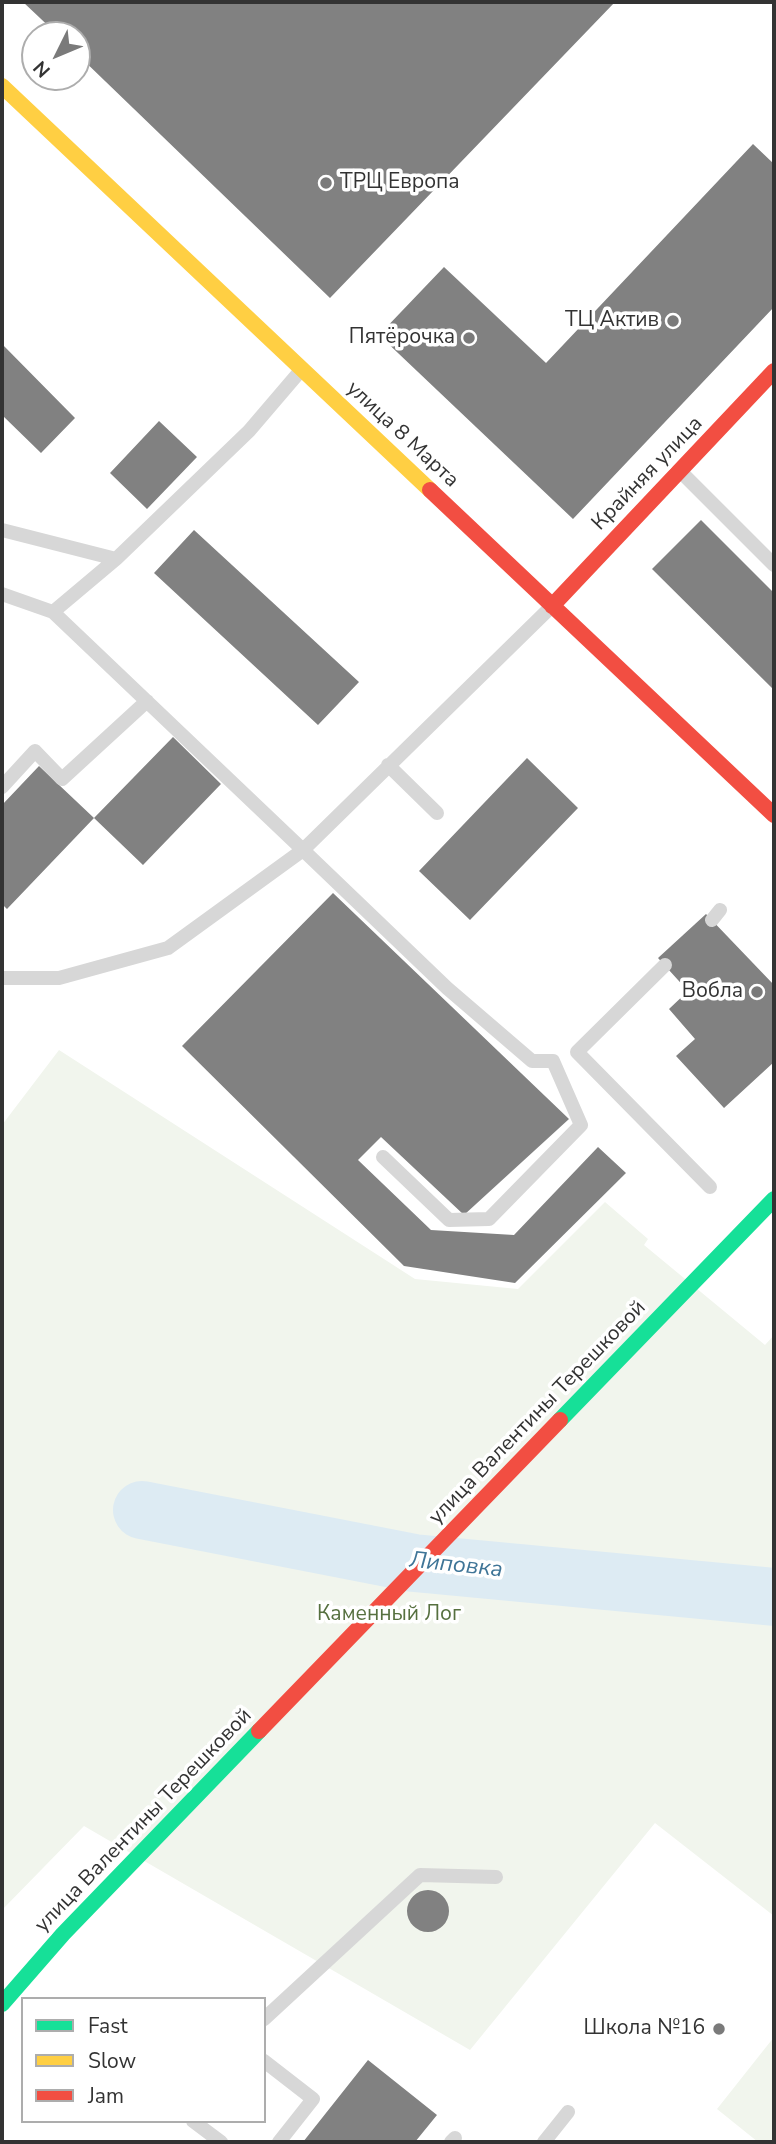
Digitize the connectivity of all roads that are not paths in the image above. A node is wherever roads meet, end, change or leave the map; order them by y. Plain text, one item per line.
1 (2, 86) edge
2 (302, 369) junction
3 (774, 371) edge
4 (680, 471) junction
5 (2, 518) edge
6 (2, 530) edge
7 (20, 536) junction
8 (116, 559) junction
9 (774, 565) edge
10 (2, 594) edge
11 (552, 606) junction
12 (53, 612) junction
13 (147, 701) junction
14 (388, 765) junction
15 (2, 787) edge
16 (437, 813) dead end
17 (774, 815) edge
18 (303, 850) junction
19 (665, 965) dead end
20 (2, 978) edge
21 (383, 1157) dead end
22 (710, 1187) dead end
23 (774, 1199) edge
24 (496, 1877) dead end
25 (40, 1958) junction
26 (2, 1984) edge
27 (2, 2004) edge
28 (266, 2017) edge
29 (266, 2063) edge
30 (568, 2112) dead end
31 (197, 2123) edge
32 (221, 2142) edge
33 (279, 2142) edge
34 (544, 2142) edge

1 - 2 street, улица 8 Марта
2 - 8 lane
2 - 11 street, улица 8 Марта
3 - 4 street, Крайняя улица
4 - 9 lane
4 - 11 street, Крайняя улица
5 - 7 lane
6 - 7 lane
7 - 8 lane
8 - 12 lane
10 - 12 lane
11 - 14 lane
11 - 17 street, улица 8 Марта
12 - 13 lane
13 - 15 lane
13 - 18 lane
14 - 16 lane
14 - 18 lane
18 - 20 lane
18 - 21 lane
19 - 22 lane
23 - 25 street, улица Валентины Терешковой
24 - 28 lane
25 - 26 street, улица Валентины Терешковой
25 - 27 street, улица Валентины Терешковой
29 - 33 lane
30 - 34 lane
31 - 32 lane

